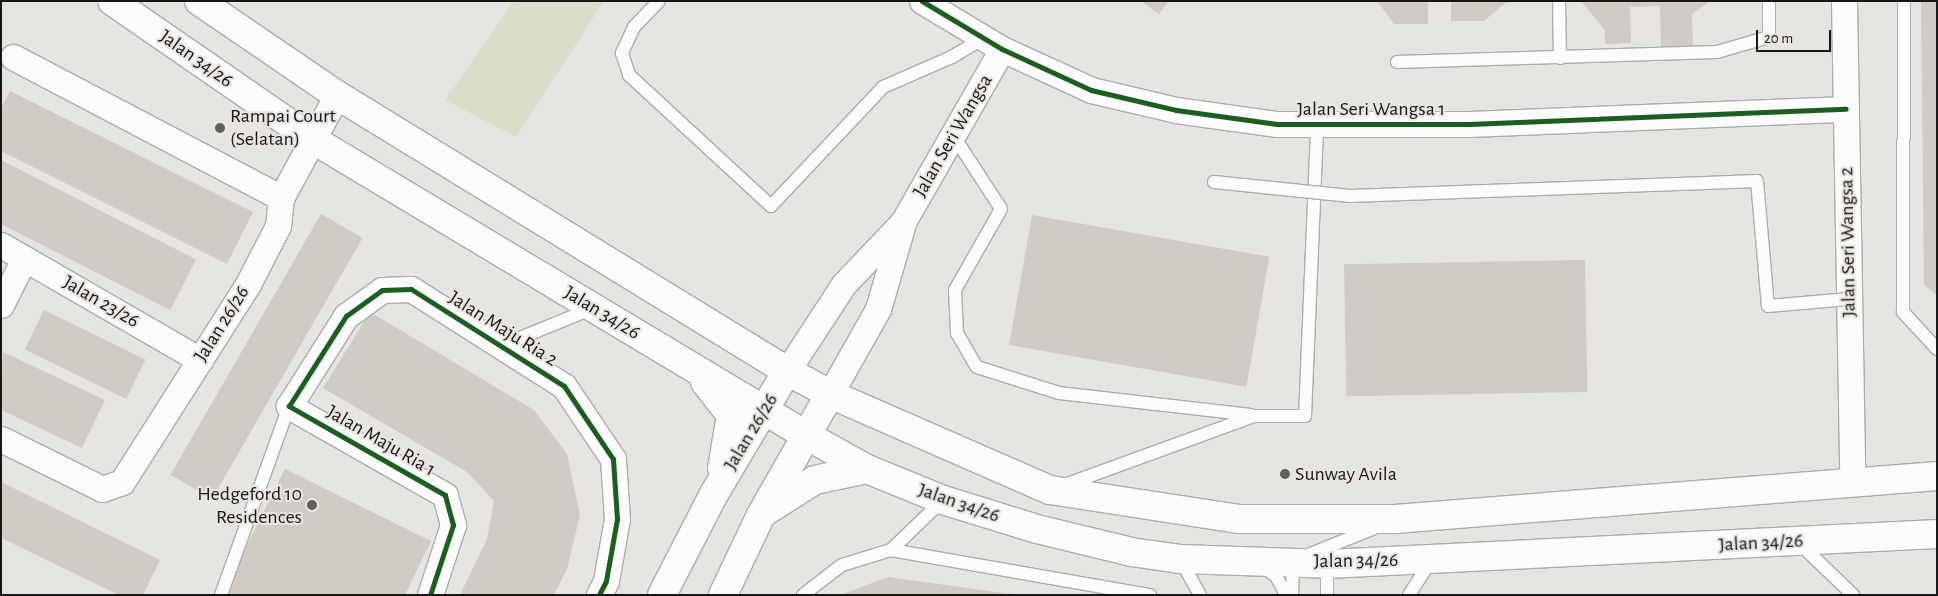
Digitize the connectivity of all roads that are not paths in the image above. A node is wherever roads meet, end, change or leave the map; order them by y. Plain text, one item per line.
1 (112, 1) edge
2 (199, 1) edge
3 (658, 1) edge
4 (922, 1) edge
5 (1559, 1) edge
6 (1769, 1) edge
7 (1844, 1) edge
8 (1904, 1) edge
9 (993, 43) junction
10 (13, 57) dead end
11 (1560, 58) junction
12 (1397, 62) dead end
13 (337, 95) junction
14 (1846, 109) junction
15 (1317, 124) junction
16 (953, 135) junction
17 (312, 139) junction
18 (1214, 182) dead end
19 (281, 198) junction
20 (903, 222) junction
21 (1, 245) edge
22 (24, 259) junction
23 (1849, 299) junction
24 (1, 305) edge
25 (593, 308) junction
26 (502, 345) junction
27 (1937, 349) edge
28 (200, 360) junction
29 (684, 362) junction
30 (787, 371) junction
31 (830, 394) junction
32 (289, 406) junction
33 (764, 410) junction
34 (1254, 416) junction
35 (804, 434) junction
36 (1, 439) edge
37 (867, 470) junction
38 (1937, 476) edge
39 (1852, 483) junction
40 (1050, 490) junction
41 (714, 494) junction
42 (943, 500) junction
43 (761, 515) junction
44 (1395, 519) junction
45 (1937, 534) edge
46 (1796, 541) junction
47 (891, 550) junction
48 (1180, 559) junction
49 (1432, 559) junction
50 (1248, 560) junction
51 (1293, 561) junction
52 (1328, 564) junction
53 (220, 595) edge
54 (430, 595) edge
55 (599, 595) edge
56 (662, 595) edge
57 (724, 595) edge
58 (804, 595) edge
59 (1150, 595) edge
60 (1200, 595) edge
61 (1286, 595) edge
62 (1292, 595) edge
63 (1327, 595) edge
64 (1409, 595) edge
65 (1854, 595) edge

1 - 17 main road, Jalan 34/26
2 - 13 main road, Jalan 34/26
3 - 9 lane
4 - 9 street, Jalan Seri Wangsa 1
5 - 11 lane
6 - 11 lane
7 - 14 street, Jalan Seri Wangsa 2
8 - 27 lane
9 - 15 street, Jalan Seri Wangsa 1
9 - 16 street, Jalan Seri Wangsa
10 - 19 street
11 - 12 lane
13 - 17 street, Jalan 26/26
13 - 30 main road, Jalan 34/26
14 - 15 street, Jalan Seri Wangsa 1
14 - 23 street, Jalan Seri Wangsa 2
15 - 34 lane
16 - 20 street, Jalan Seri Wangsa
16 - 34 lane
17 - 19 street, Jalan 26/26
17 - 25 main road, Jalan 34/26
18 - 23 lane, bridge
19 - 28 street, Jalan 26/26
20 - 30 street, Jalan Seri Wangsa
20 - 31 street, Jalan Seri Wangsa
21 - 22 street, Jalan 23/26
22 - 24 street
22 - 28 street, Jalan 23/26
23 - 39 street, Jalan Seri Wangsa 2
25 - 26 lane
25 - 29 main road, Jalan 34/26
26 - 32 street, Jalan Maju Ria 2
26 - 55 street, Jalan Maju Ria 2
28 - 36 street, Jalan 26/26
29 - 33 main road, Jalan 34/26
29 - 41 main road
30 - 31 main road, Jalan 34/26
30 - 33 main road, Jalan 26/26
31 - 35 main road
31 - 40 main road, Jalan 34/26
32 - 53 lane
32 - 54 street, Jalan Maju Ria 1
33 - 35 main road, Jalan 34/26
33 - 41 main road, Jalan 26/26
34 - 40 lane
35 - 37 main road, Jalan 34/26
35 - 43 main road
37 - 42 main road, Jalan 34/26
37 - 43 main road
38 - 39 main road, Jalan 34/26
39 - 44 main road, Jalan 34/26
40 - 44 main road, Jalan 34/26
41 - 56 main road
42 - 47 lane
42 - 48 main road, Jalan 34/26
43 - 57 main road
44 - 51 lane
45 - 46 main road, Jalan 34/26
46 - 49 main road, Jalan 34/26
46 - 65 lane
47 - 58 lane
47 - 59 lane
48 - 50 main road, Jalan 34/26
48 - 60 lane
49 - 52 main road, Jalan 34/26
49 - 64 lane
50 - 51 main road, Jalan 34/26
50 - 61 lane
51 - 52 main road, Jalan 34/26
51 - 62 lane
52 - 63 lane

